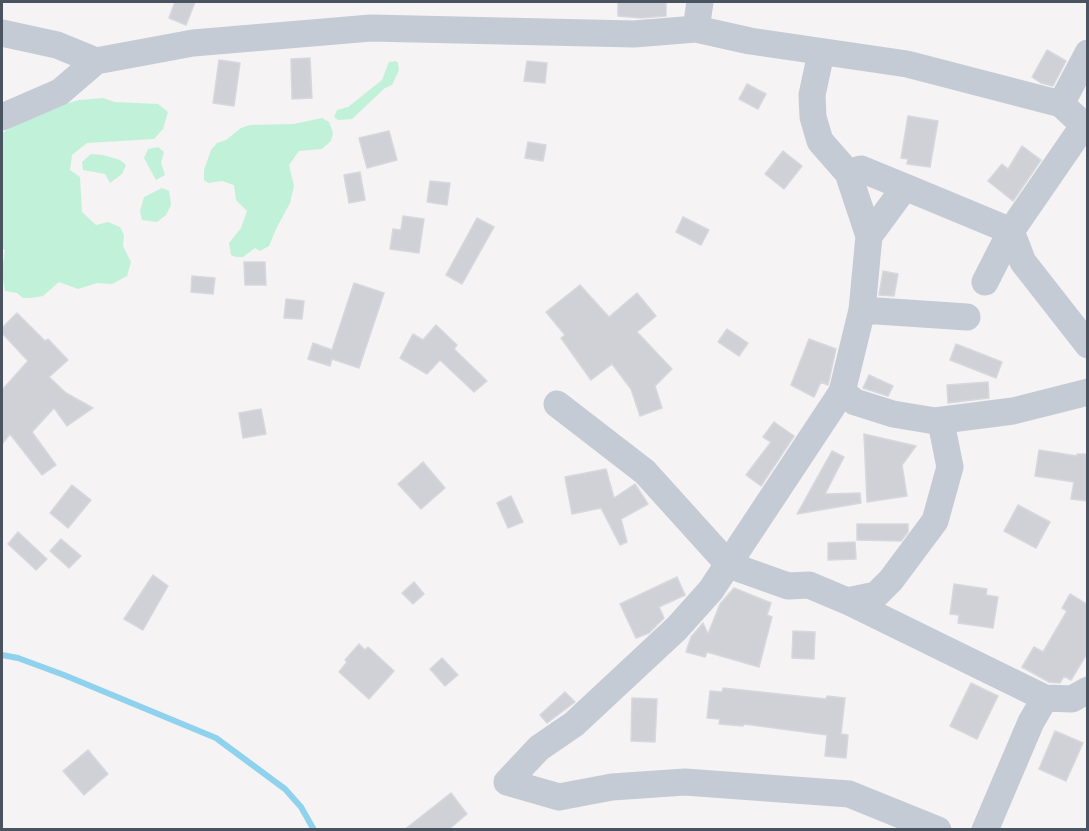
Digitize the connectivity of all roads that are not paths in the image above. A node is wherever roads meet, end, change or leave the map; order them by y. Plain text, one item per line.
1 (700, 2) edge
2 (696, 28) junction
3 (2, 33) edge
4 (821, 52) junction
5 (1088, 53) edge
6 (96, 61) junction
7 (1061, 104) junction
8 (2, 117) edge
9 (1086, 127) edge
10 (848, 174) junction
11 (905, 187) junction
12 (1011, 231) junction
13 (869, 236) junction
14 (985, 282) dead end
15 (862, 310) junction
16 (967, 317) dead end
17 (1088, 345) edge
18 (842, 392) junction
19 (1088, 392) edge
20 (557, 404) dead end
21 (935, 421) junction
22 (729, 565) junction
23 (847, 601) junction
24 (1088, 690) edge
25 (1045, 698) junction
26 (938, 830) edge
27 (985, 830) edge

1 - 2 street
2 - 4 street
2 - 6 street
3 - 6 street
4 - 7 street
4 - 10 street
5 - 7 street
6 - 8 street
7 - 9 street
9 - 12 street
10 - 11 street
10 - 13 street
11 - 12 street
11 - 13 street
12 - 14 street
12 - 17 street
13 - 15 street
15 - 16 street
15 - 18 street
18 - 21 street
18 - 22 street
19 - 21 street
20 - 22 street
21 - 23 street
22 - 23 street
22 - 26 street
23 - 25 street
24 - 25 street
25 - 27 street

